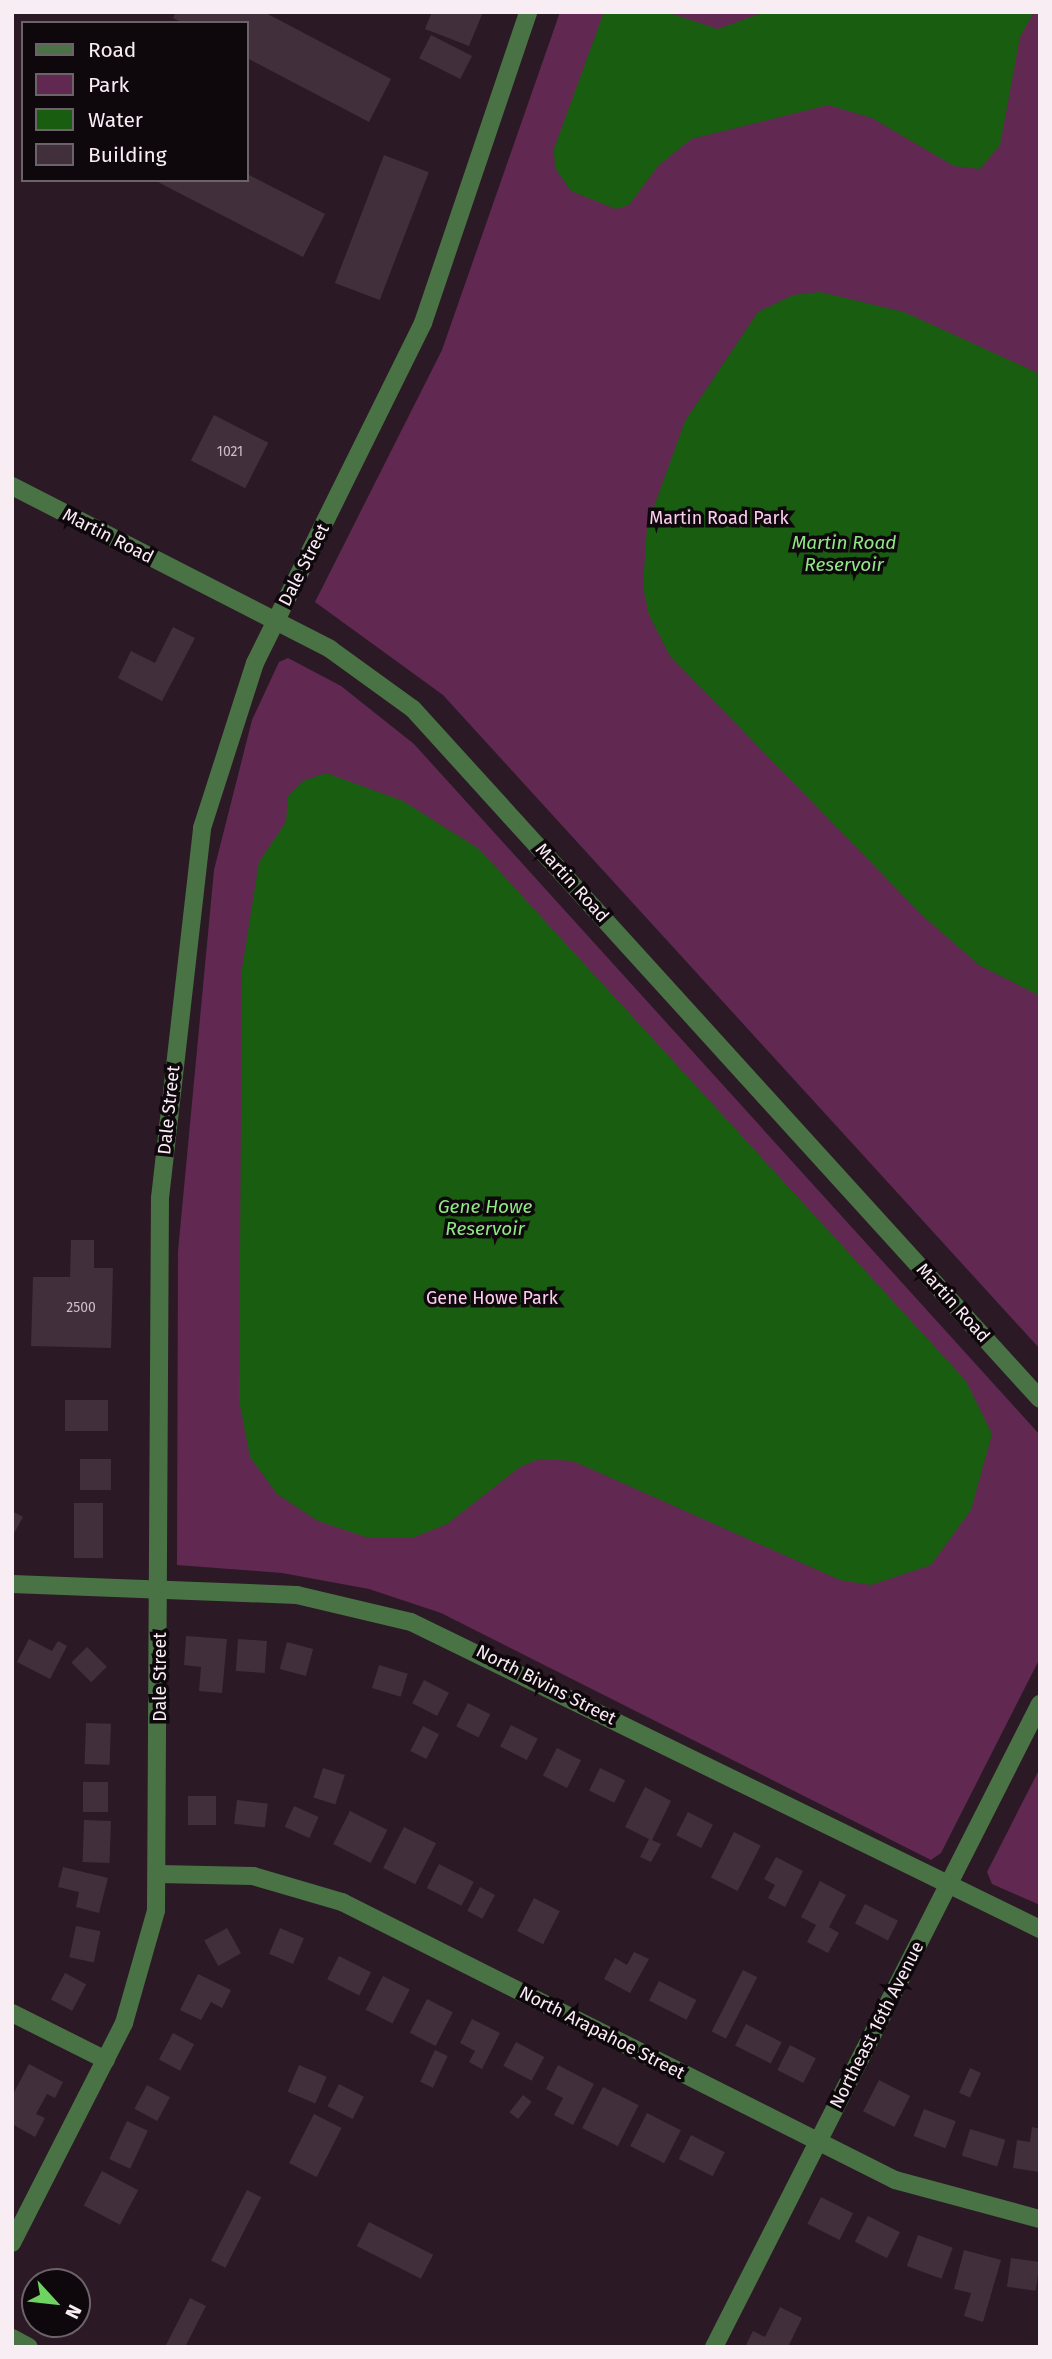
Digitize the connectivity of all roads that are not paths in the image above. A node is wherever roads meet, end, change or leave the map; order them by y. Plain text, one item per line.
1 (528, 12) edge
2 (12, 486) edge
3 (276, 621) junction
4 (1040, 1399) edge
5 (12, 1584) edge
6 (159, 1591) junction
7 (1040, 1704) edge
8 (159, 1874) junction
9 (947, 1886) junction
10 (1040, 1929) edge
11 (12, 2013) edge
12 (106, 2060) junction
13 (818, 2143) junction
14 (1040, 2219) edge
15 (12, 2243) edge
16 (12, 2339) edge
17 (29, 2347) edge
18 (715, 2347) edge

1 - 3 street, Dale Street
2 - 3 street, Martin Road
3 - 4 street, Martin Road
3 - 6 street, Dale Street
5 - 6 street, North Bivins Street
6 - 8 street, Dale Street
6 - 9 street, North Bivins Street
7 - 9 street, Northeast 16th Avenue
8 - 12 street, Dale Street
8 - 13 street, North Arapahoe Street
9 - 10 street, North Bivins Street
9 - 13 street, Northeast 16th Avenue
11 - 12 street
12 - 15 street, Dale Street
13 - 14 street, North Arapahoe Street
13 - 18 street, Northeast 16th Avenue
16 - 17 street

